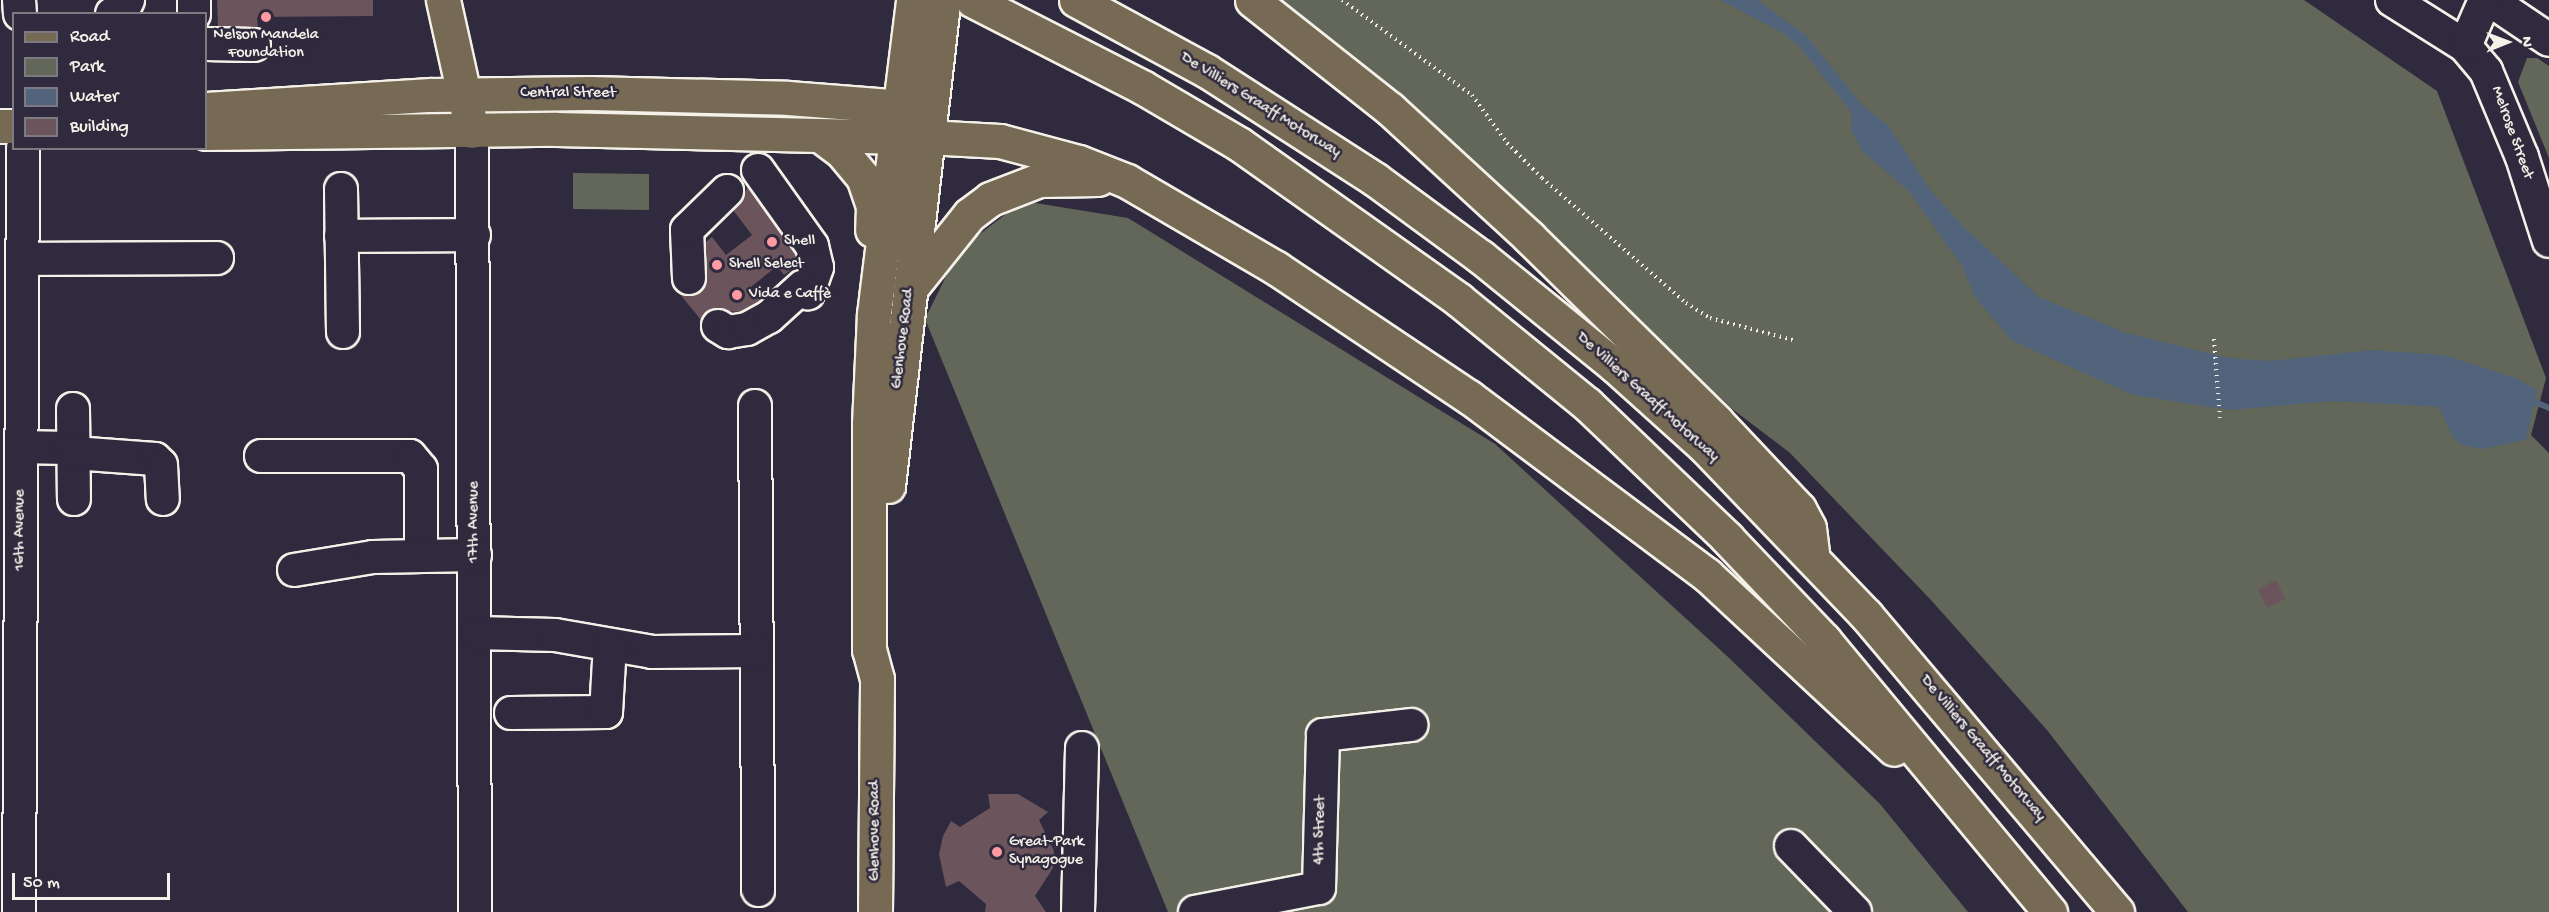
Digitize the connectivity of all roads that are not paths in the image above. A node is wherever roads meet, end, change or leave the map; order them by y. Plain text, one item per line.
1 (128, 0) edge
2 (443, 0) edge
3 (972, 0) edge
4 (1076, 0) edge
5 (1252, 0) edge
6 (2392, 0) edge
7 (2485, 0) edge
8 (2490, 0) edge
9 (116, 12) edge
10 (926, 12) edge
11 (2549, 40) edge
12 (207, 44) edge
13 (254, 45) dead end
14 (2465, 46) junction
15 (464, 94) junction
16 (207, 110) edge
17 (914, 122) junction
18 (471, 131) junction
19 (207, 133) edge
20 (821, 136) junction
21 (23, 150) edge
22 (758, 170) dead end
23 (1127, 181) junction
24 (341, 189) dead end
25 (727, 190) dead end
26 (474, 235) junction
27 (342, 236) junction
28 (2549, 241) edge
29 (217, 258) dead end
30 (22, 259) junction
31 (879, 270) junction
32 (688, 278) dead end
33 (910, 289) junction
34 (718, 326) dead end
35 (343, 332) dead end
36 (755, 406) dead end
37 (73, 410) dead end
38 (74, 453) junction
39 (21, 454) junction
40 (261, 456) dead end
41 (74, 499) dead end
42 (163, 499) dead end
43 (421, 555) junction
44 (475, 555) junction
45 (1813, 558) junction
46 (294, 570) dead end
47 (476, 633) junction
48 (610, 645) junction
49 (756, 651) junction
50 (877, 679) junction
51 (511, 713) dead end
52 (1411, 725) dead end
53 (1082, 748) dead end
54 (1791, 846) dead end
55 (2018, 873) junction
56 (758, 890) dead end
57 (19, 912) edge
58 (475, 912) edge
59 (875, 912) edge
60 (1078, 912) edge
61 (1195, 912) edge
62 (1855, 912) edge
63 (2050, 912) edge
64 (2117, 912) edge

1 - 9 street
2 - 15 main road
3 - 55 main road
4 - 45 main road, De Villiers Graaff Motorway
5 - 45 main road
6 - 14 street, Melrose Street
7 - 14 street
8 - 11 street
10 - 17 main road, Glenhove Road
12 - 13 street
14 - 28 street, Melrose Street
15 - 16 main road, Central Street
15 - 17 main road, Central Street
15 - 18 main road
17 - 20 main road
17 - 23 main road
17 - 31 main road, Glenhove Road
17 - 33 main road, Glenhove Road
18 - 19 main road
18 - 20 main road
18 - 26 street, 17th Avenue
20 - 31 main road
21 - 30 street, 16th Avenue
22 - 34 street
23 - 33 main road
23 - 55 main road
24 - 27 street
25 - 32 street
26 - 27 street
26 - 44 street, 17th Avenue
27 - 35 street
29 - 30 street
30 - 39 street, 16th Avenue
31 - 50 main road, Glenhove Road
33 - 50 main road, Glenhove Road
36 - 49 street
37 - 38 street
38 - 39 street
38 - 41 street
38 - 42 street
39 - 57 street, 16th Avenue
40 - 43 street
43 - 44 street
43 - 46 street
44 - 47 street, 17th Avenue
45 - 64 main road, De Villiers Graaff Motorway
47 - 48 street
47 - 58 street, 17th Avenue
48 - 49 street
48 - 51 street
49 - 56 street
50 - 59 main road, Glenhove Road
52 - 61 street, 4th Street
53 - 60 street
54 - 62 street
55 - 63 main road

